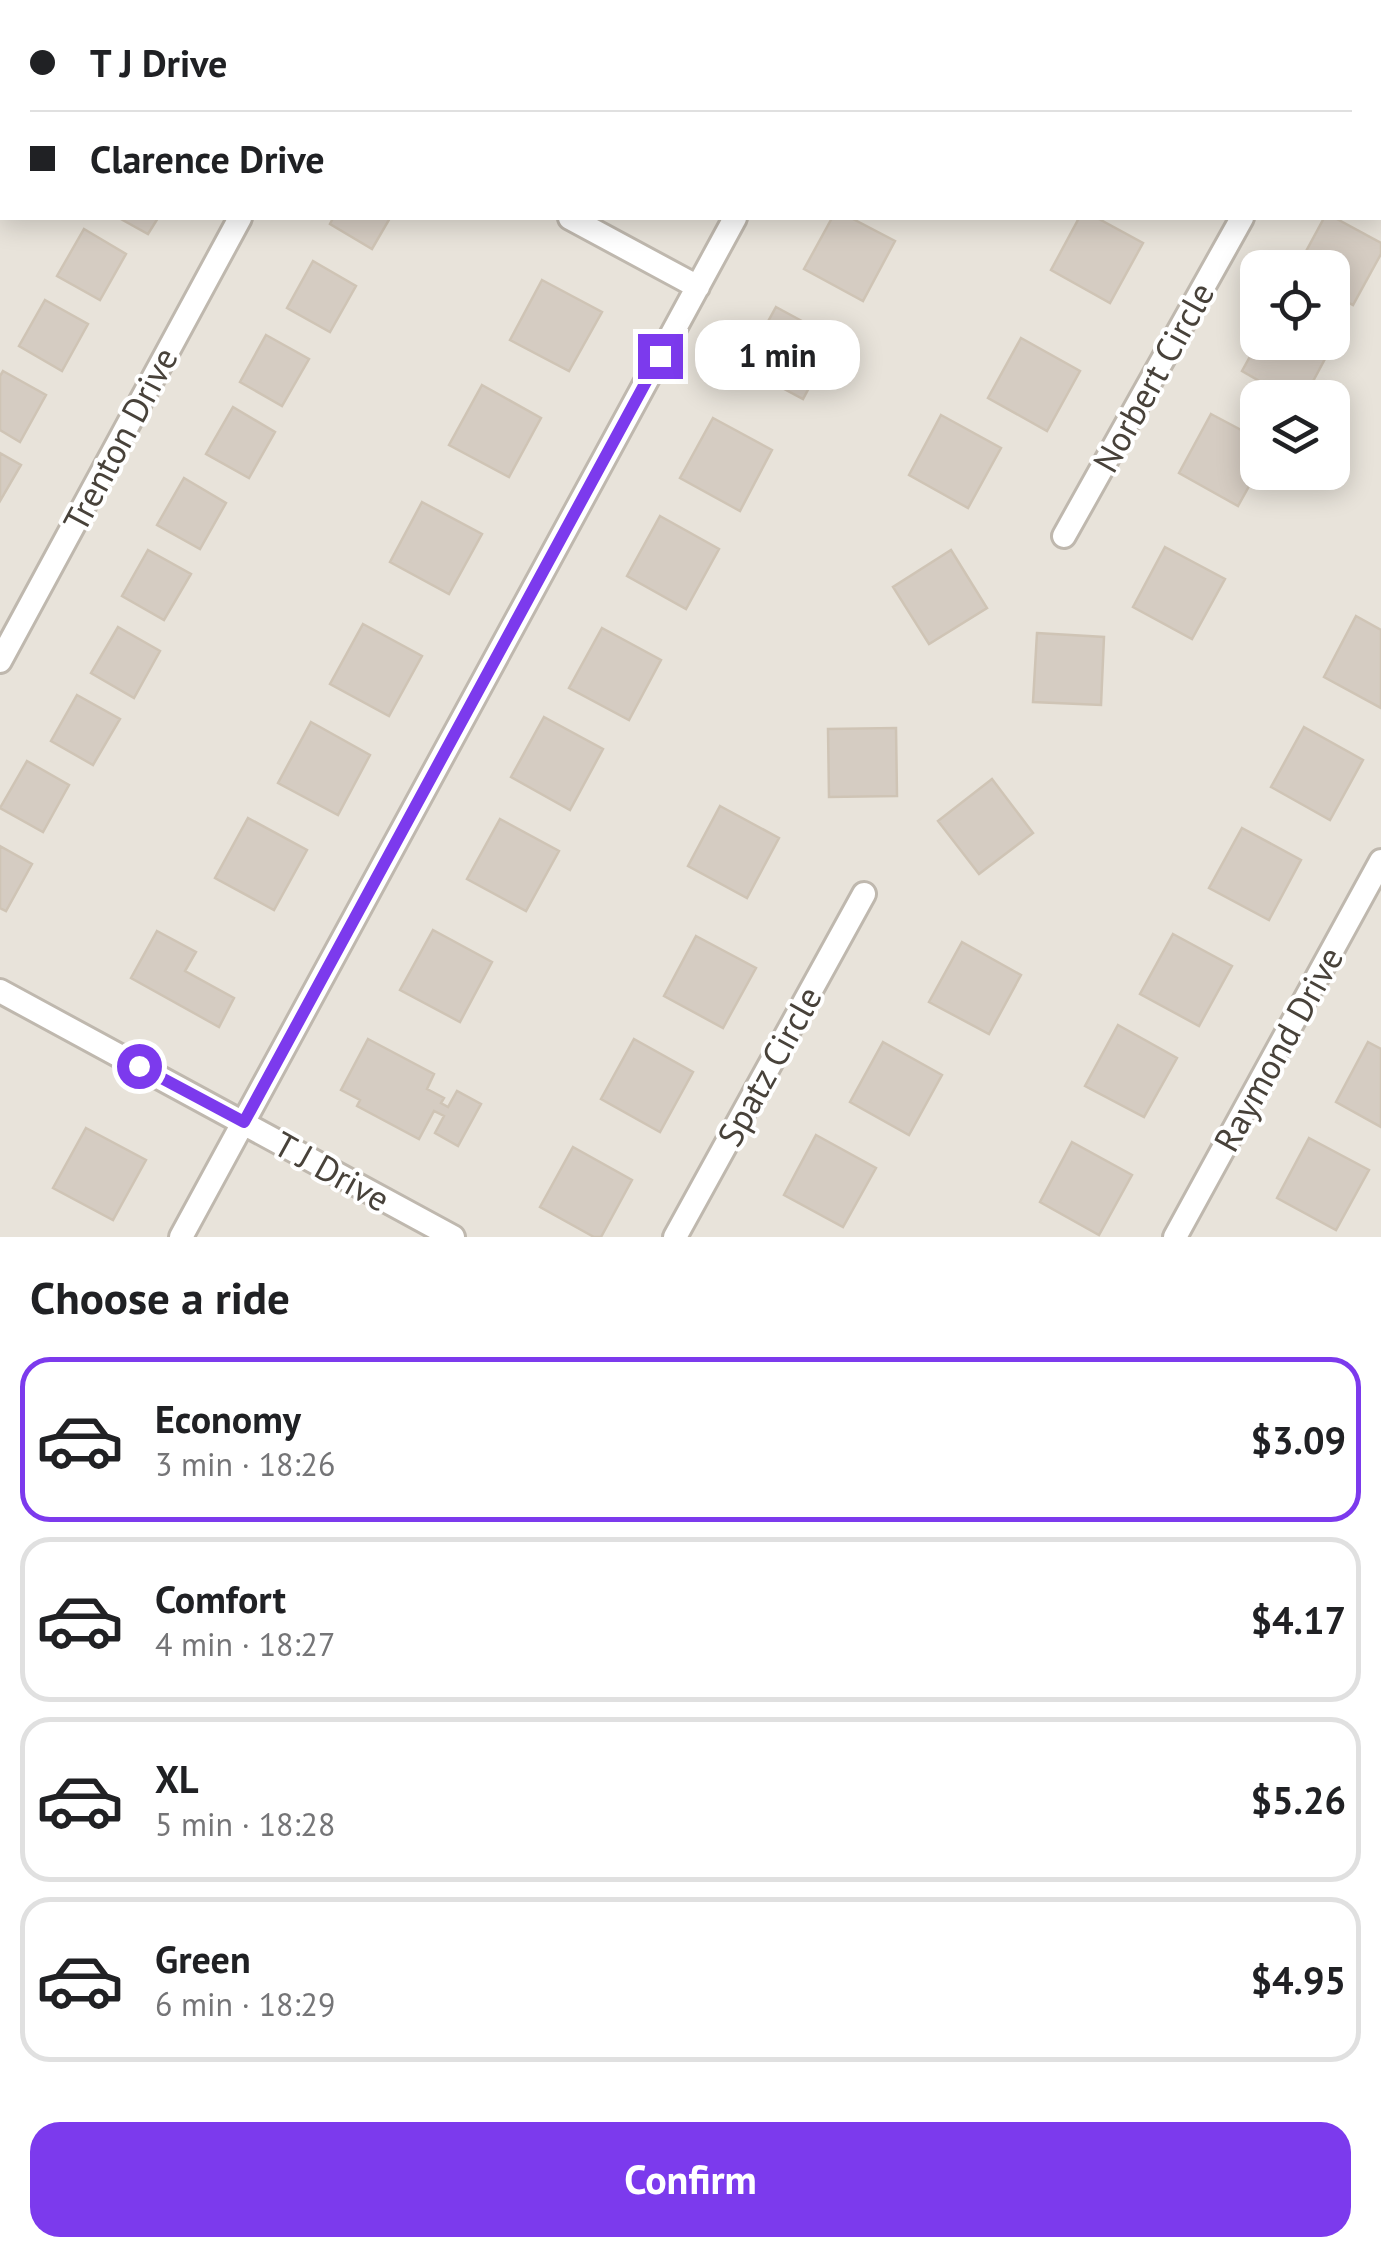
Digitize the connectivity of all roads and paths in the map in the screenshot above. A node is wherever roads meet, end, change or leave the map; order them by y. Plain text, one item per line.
1 (239, 220) edge
2 (574, 220) edge
3 (733, 220) edge
4 (1241, 220) edge
5 (698, 286) junction
6 (1064, 536) dead end
7 (0, 661) edge
8 (1381, 862) edge
9 (864, 894) dead end
10 (0, 991) edge
11 (244, 1122) junction
12 (181, 1237) edge
13 (453, 1237) edge
14 (675, 1237) edge
15 (1176, 1237) edge

1 - 7 street, Trenton Drive
2 - 5 street
3 - 5 street
4 - 6 street, Norbert Circle
5 - 11 street
8 - 15 street, Raymond Drive
9 - 14 street, Spatz Circle
10 - 11 street, T J Drive
11 - 12 street
11 - 13 street, T J Drive

